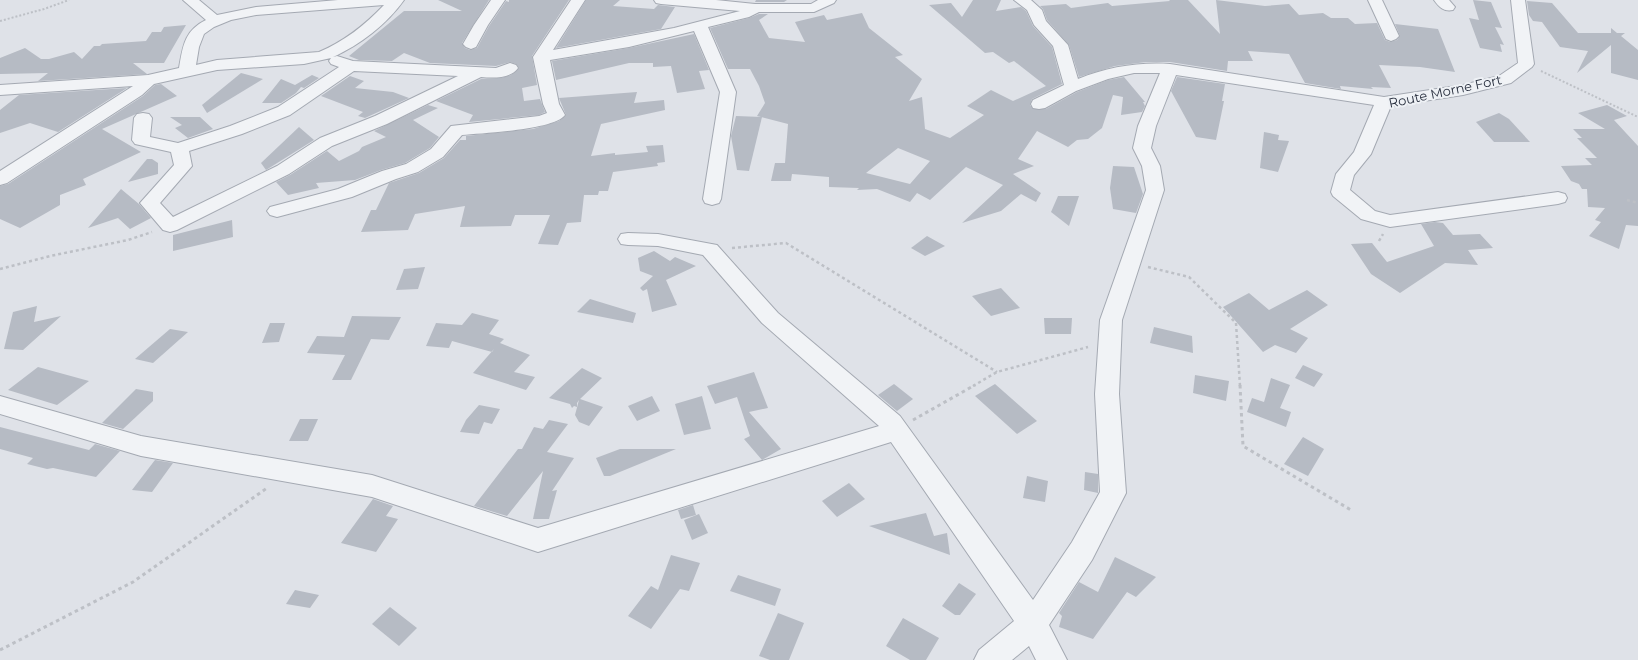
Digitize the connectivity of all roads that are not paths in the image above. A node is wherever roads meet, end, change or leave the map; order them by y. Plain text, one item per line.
1 (190, 0) edge
2 (392, 0) edge
3 (397, 0) edge
4 (498, 0) edge
5 (578, 0) edge
6 (661, 0) edge
7 (829, 0) edge
8 (1021, 0) edge
9 (1375, 0) edge
10 (1518, 0) edge
11 (757, 8) junction
12 (216, 21) junction
13 (700, 25) junction
14 (1391, 36) dead end
15 (471, 44) dead end
16 (323, 56) junction
17 (541, 57) junction
18 (351, 66) junction
19 (510, 68) dead end
20 (1170, 68) junction
21 (187, 71) junction
22 (478, 72) junction
23 (0, 80) edge
24 (148, 80) junction
25 (1073, 87) junction
26 (7, 89) edge
27 (1384, 102) junction
28 (1039, 104) dead end
29 (144, 118) dead end
30 (179, 148) junction
31 (0, 179) edge
32 (1558, 198) dead end
33 (712, 199) dead end
34 (277, 211) dead end
35 (628, 239) dead end
36 (0, 405) edge
37 (895, 430) junction
38 (1033, 624) junction
39 (989, 660) edge
40 (1052, 660) edge

1 - 12 street
2 - 12 street
3 - 16 street
4 - 15 street
5 - 17 street
6 - 11 street
7 - 11 street
8 - 25 street
9 - 14 street
10 - 27 street, Route Morne Fort
11 - 13 street
12 - 21 street
13 - 17 street
13 - 33 street
16 - 18 street
16 - 21 street
17 - 34 street
18 - 22 street
18 - 30 street
19 - 22 street
20 - 25 street
20 - 27 street
20 - 38 street
21 - 24 street
22 - 30 street
23 - 26 street
24 - 26 street
24 - 31 street
25 - 28 street
27 - 32 street, Route Morne Fort
29 - 30 street
35 - 37 street
36 - 37 street
37 - 38 street
38 - 39 street
38 - 40 street

